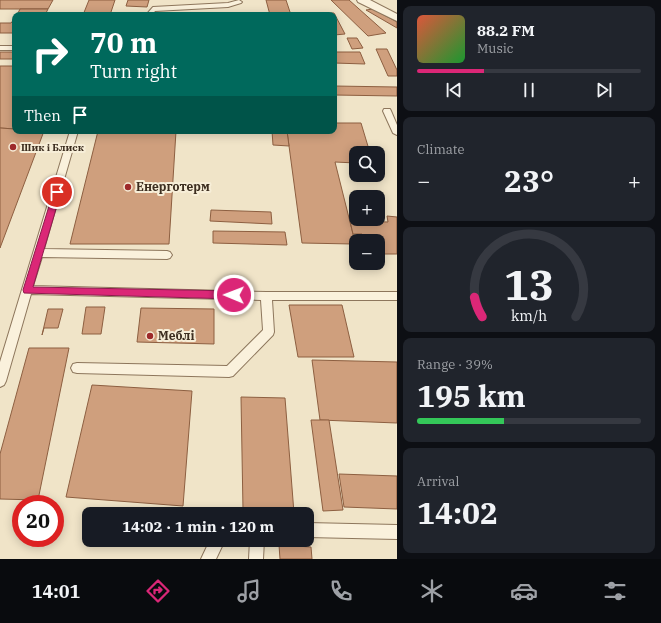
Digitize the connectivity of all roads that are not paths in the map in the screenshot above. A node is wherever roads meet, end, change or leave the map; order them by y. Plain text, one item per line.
1 (362, 0) edge
2 (239, 2) dead end
3 (151, 12) edge
4 (397, 18) edge
5 (0, 48) edge
6 (12, 48) edge
7 (387, 111) dead end
8 (397, 133) edge
9 (73, 134) edge
10 (39, 254) junction
11 (167, 255) dead end
12 (27, 290) junction
13 (266, 296) junction
14 (397, 296) edge
15 (77, 368) dead end
16 (0, 381) edge
17 (314, 530) edge
18 (397, 532) edge
19 (214, 547) edge
20 (257, 547) edge
21 (208, 559) edge
22 (256, 559) edge

1 - 4 street
2 - 3 lane
5 - 6 lane
7 - 8 lane
9 - 10 lane
10 - 11 lane
10 - 12 lane
12 - 13 lane
12 - 16 lane
13 - 14 lane
13 - 15 lane
17 - 18 lane
19 - 21 lane
20 - 22 lane

